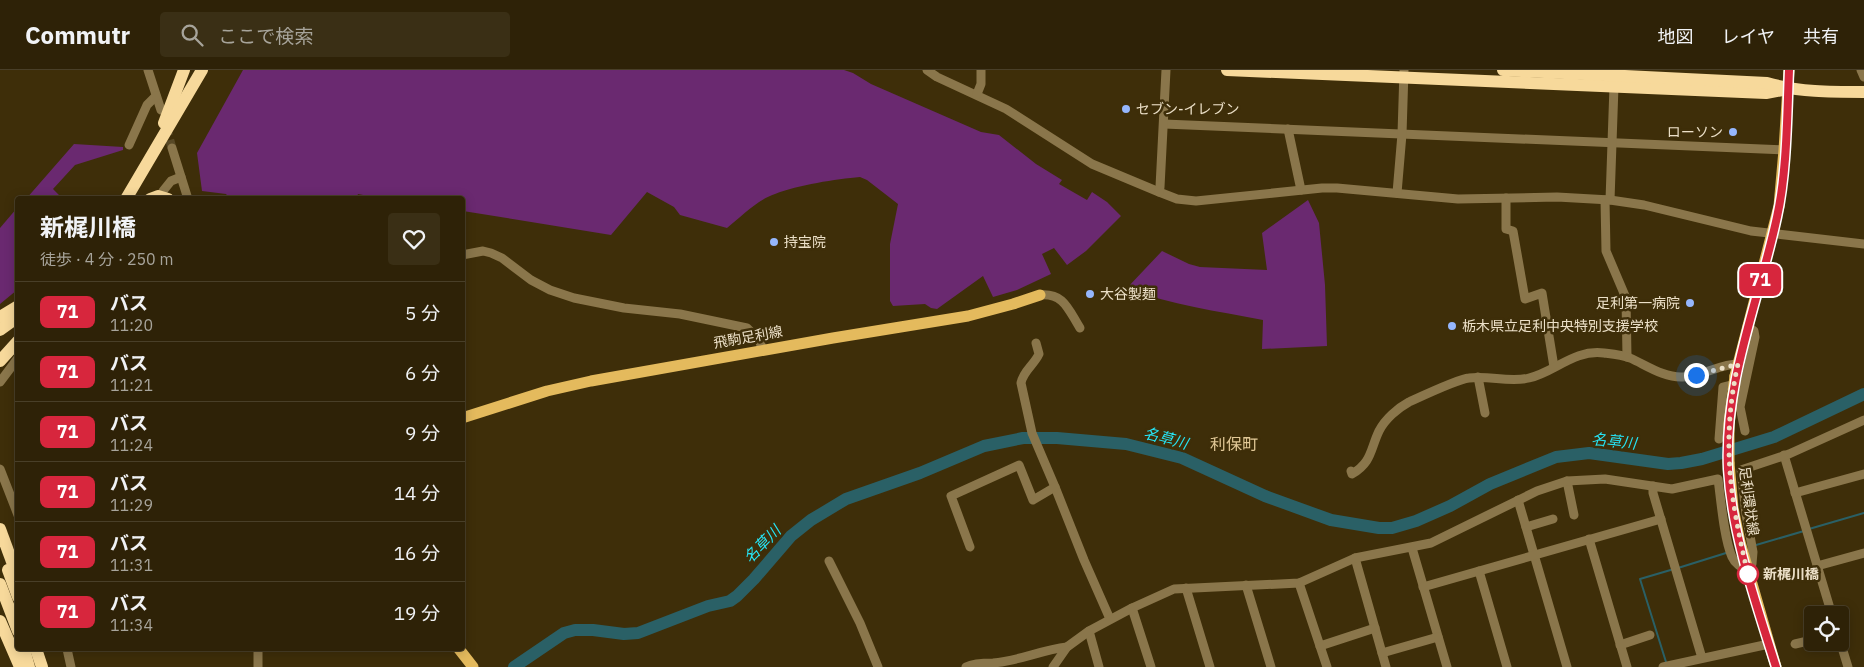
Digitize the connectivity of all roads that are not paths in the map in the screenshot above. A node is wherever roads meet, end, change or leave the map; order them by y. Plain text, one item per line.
1 (148, 70) edge
2 (184, 70) edge
3 (202, 70) edge
4 (208, 70) edge
5 (927, 70) edge
6 (981, 70) edge
7 (1166, 70) edge
8 (1227, 70) edge
9 (1503, 70) edge
10 (1862, 70) edge
11 (1792, 71) edge
12 (1404, 73) edge
13 (1614, 77) edge
14 (1864, 77) edge
15 (1788, 89) junction
16 (1864, 92) edge
17 (977, 94) junction
18 (156, 96) junction
19 (161, 110) dead end
20 (1164, 124) junction
21 (1288, 129) junction
22 (1402, 134) junction
23 (1612, 143) junction
24 (129, 144) dead end
25 (157, 144) junction
26 (172, 148) tunnel mouth
27 (1784, 150) junction
28 (181, 176) junction
29 (1300, 190) junction
30 (1159, 192) junction
31 (1397, 192) junction
32 (165, 195) edge
33 (128, 196) edge
34 (136, 196) edge
35 (187, 196) edge
36 (1506, 198) junction
37 (1608, 200) junction
38 (1773, 234) junction
39 (1864, 244) edge
40 (465, 254) edge
41 (1040, 295) joint
42 (15, 308) edge
43 (0, 317) edge
44 (15, 319) edge
45 (1747, 326) junction
46 (15, 327) edge
47 (1080, 328) dead end
48 (0, 330) edge
49 (0, 338) edge
50 (1036, 344) dead end
51 (15, 345) edge
52 (763, 350) junction
53 (1627, 357) junction
54 (0, 361) edge
55 (15, 362) edge
56 (1738, 364) junction
57 (1554, 366) junction
58 (1478, 377) junction
59 (1740, 380) junction
60 (0, 382) edge
61 (1486, 414) dead end
62 (465, 417) edge
63 (1864, 420) edge
64 (1745, 431) dead end
65 (1719, 439) dead end
66 (1784, 455) junction
67 (0, 469) edge
68 (1351, 470) dead end
69 (1864, 474) edge
70 (1567, 481) junction
71 (1653, 486) junction
72 (1055, 487) junction
73 (1795, 493) junction
74 (1518, 500) junction
75 (15, 507) edge
76 (1574, 515) dead end
77 (1661, 518) junction
78 (1553, 519) dead end
79 (1526, 528) junction
80 (0, 529) edge
81 (1589, 539) junction
82 (970, 547) dead end
83 (1412, 548) junction
84 (0, 552) edge
85 (1864, 553) edge
86 (1534, 555) junction
87 (1355, 558) junction
88 (829, 560) dead end
89 (1817, 566) junction
90 (15, 570) edge
91 (1747, 570) junction
92 (1479, 572) junction
93 (1299, 583) junction
94 (0, 584) edge
95 (1246, 586) junction
96 (1424, 587) junction
97 (1186, 588) junction
98 (15, 589) edge
99 (1829, 606) edge
100 (1132, 608) junction
101 (1110, 619) junction
102 (0, 620) edge
103 (15, 623) edge
104 (1375, 628) junction
105 (1089, 631) junction
106 (1650, 635) dead end
107 (1438, 637) junction
108 (1804, 642) edge
109 (1769, 644) junction
110 (1795, 644) dead end
111 (1620, 645) junction
112 (1320, 646) junction
113 (1067, 647) junction
114 (25, 651) edge
115 (37, 651) edge
116 (67, 651) edge
117 (258, 651) edge
118 (461, 651) edge
119 (1843, 651) edge
120 (1382, 653) junction
121 (1702, 658) junction
122 (1384, 666) edge
123 (20, 667) edge
124 (29, 667) edge
125 (42, 667) edge
126 (71, 667) edge
127 (258, 667) edge
128 (473, 667) edge
129 (878, 667) edge
130 (966, 667) edge
131 (1053, 667) edge
132 (1099, 667) edge
133 (1151, 667) edge
134 (1210, 667) edge
135 (1271, 667) edge
136 (1327, 667) edge
137 (1447, 667) edge
138 (1507, 667) edge
139 (1567, 667) edge
140 (1627, 667) edge
141 (1663, 667) edge
142 (1776, 667) edge
143 (1848, 667) edge

1 - 18 street
2 - 25 highway
3 - 25 highway
4 - 34 highway
5 - 17 street
6 - 17 street
7 - 20 street
8 - 12 highway
9 - 13 highway
10 - 14 street
11 - 15 main road, 足利環状線
12 - 13 highway
12 - 22 street
13 - 15 highway
13 - 23 street
15 - 16 highway
15 - 27 main road, 足利環状線
17 - 30 street
18 - 19 street
18 - 24 street
20 - 21 street
20 - 30 street
21 - 22 street
21 - 29 street
22 - 23 street
22 - 31 street
23 - 27 street
23 - 37 street
25 - 33 highway
26 - 28 street
27 - 38 main road, 足利環状線
28 - 32 street
28 - 35 street
29 - 30 street
29 - 31 street
31 - 36 street
36 - 37 street
36 - 57 street
37 - 38 street
37 - 53 street
38 - 39 street
38 - 45 main road, 足利環状線
40 - 52 street
41 - 47 street
41 - 52 main road, 飛駒足利線
42 - 43 highway
44 - 48 highway
45 - 56 main road, 足利環状線
45 - 59 street
46 - 49 highway
50 - 72 street
51 - 54 highway
52 - 62 main road, 飛駒足利線
53 - 56 street
53 - 57 street
55 - 60 street
56 - 59 main road, 足利環状線
57 - 58 street
58 - 61 street
58 - 68 street
59 - 64 street
59 - 65 street
59 - 91 main road, 足利環状線, bridge
63 - 66 street
66 - 73 street
66 - 91 street
67 - 75 street
69 - 73 street
70 - 71 street
70 - 74 street
70 - 76 street
71 - 77 street
71 - 91 street
72 - 82 street
72 - 101 street
73 - 89 street
74 - 79 street
74 - 83 street
77 - 81 street
77 - 121 street
78 - 79 street
79 - 86 street
80 - 90 highway
81 - 86 street
81 - 111 street
83 - 87 street
83 - 96 street
84 - 98 highway
85 - 89 street
86 - 92 street
86 - 139 street
87 - 93 street
87 - 104 street
88 - 129 street
89 - 99 street
91 - 109 main road, 足利環状線
92 - 96 street
92 - 138 street
93 - 95 street
93 - 112 street
94 - 103 highway
95 - 97 street
95 - 135 street
96 - 107 street
97 - 100 street
97 - 134 street
100 - 101 street
100 - 133 street
101 - 105 street
102 - 123 highway
104 - 112 street
104 - 120 street
105 - 113 street
105 - 132 street
106 - 111 street
107 - 120 street
107 - 137 street
108 - 110 street
109 - 121 street
109 - 142 main road, 足利環状線
111 - 140 street
112 - 136 street
113 - 130 street
113 - 131 street
114 - 124 highway
115 - 125 highway
116 - 126 street
117 - 127 street
118 - 128 main road
119 - 143 street
120 - 122 street
121 - 141 street

